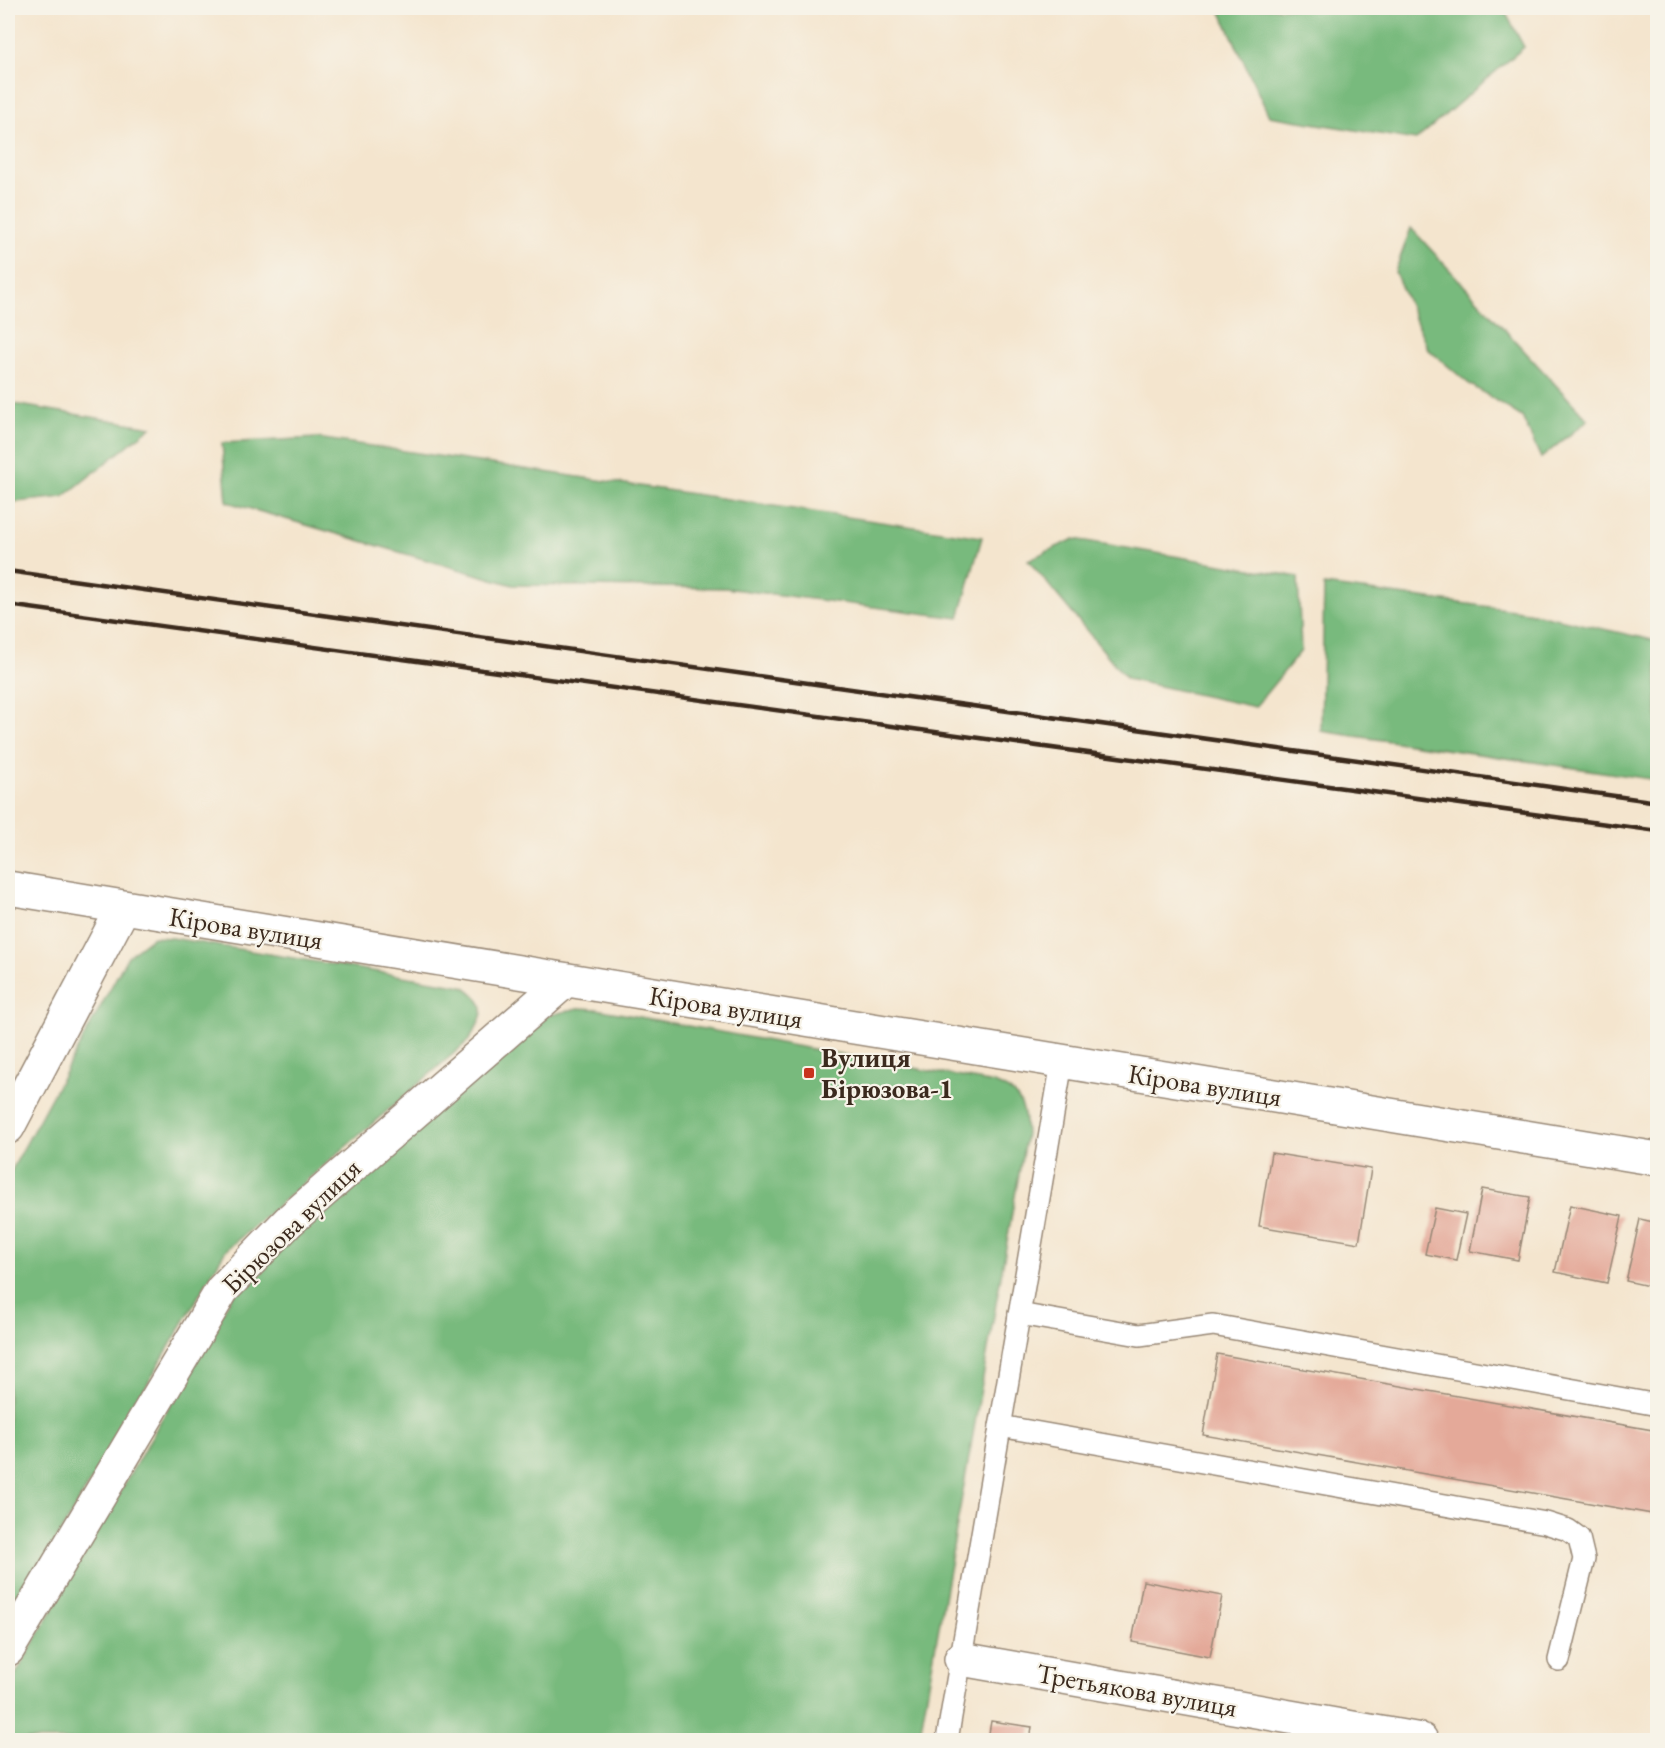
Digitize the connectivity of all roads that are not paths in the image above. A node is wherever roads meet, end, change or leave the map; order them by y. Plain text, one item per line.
1 (8, 888) edge
2 (123, 908) junction
3 (566, 980) junction
4 (1062, 1062) junction
5 (8, 1127) edge
6 (1658, 1159) edge
7 (1019, 1314) junction
8 (1658, 1405) edge
9 (1000, 1426) junction
10 (8, 1649) edge
11 (961, 1659) junction
12 (1559, 1660) dead end
13 (947, 1740) edge
14 (1421, 1740) edge

1 - 2 main road, Кірова вулиця
2 - 3 main road, Кірова вулиця
2 - 5 main road
3 - 4 main road, Кірова вулиця
3 - 10 main road, Бірюзова вулиця
4 - 6 main road, Кірова вулиця
4 - 7 lane
7 - 8 lane
7 - 9 lane
9 - 11 lane
9 - 12 lane
11 - 13 lane
11 - 14 main road, Третьякова вулиця

